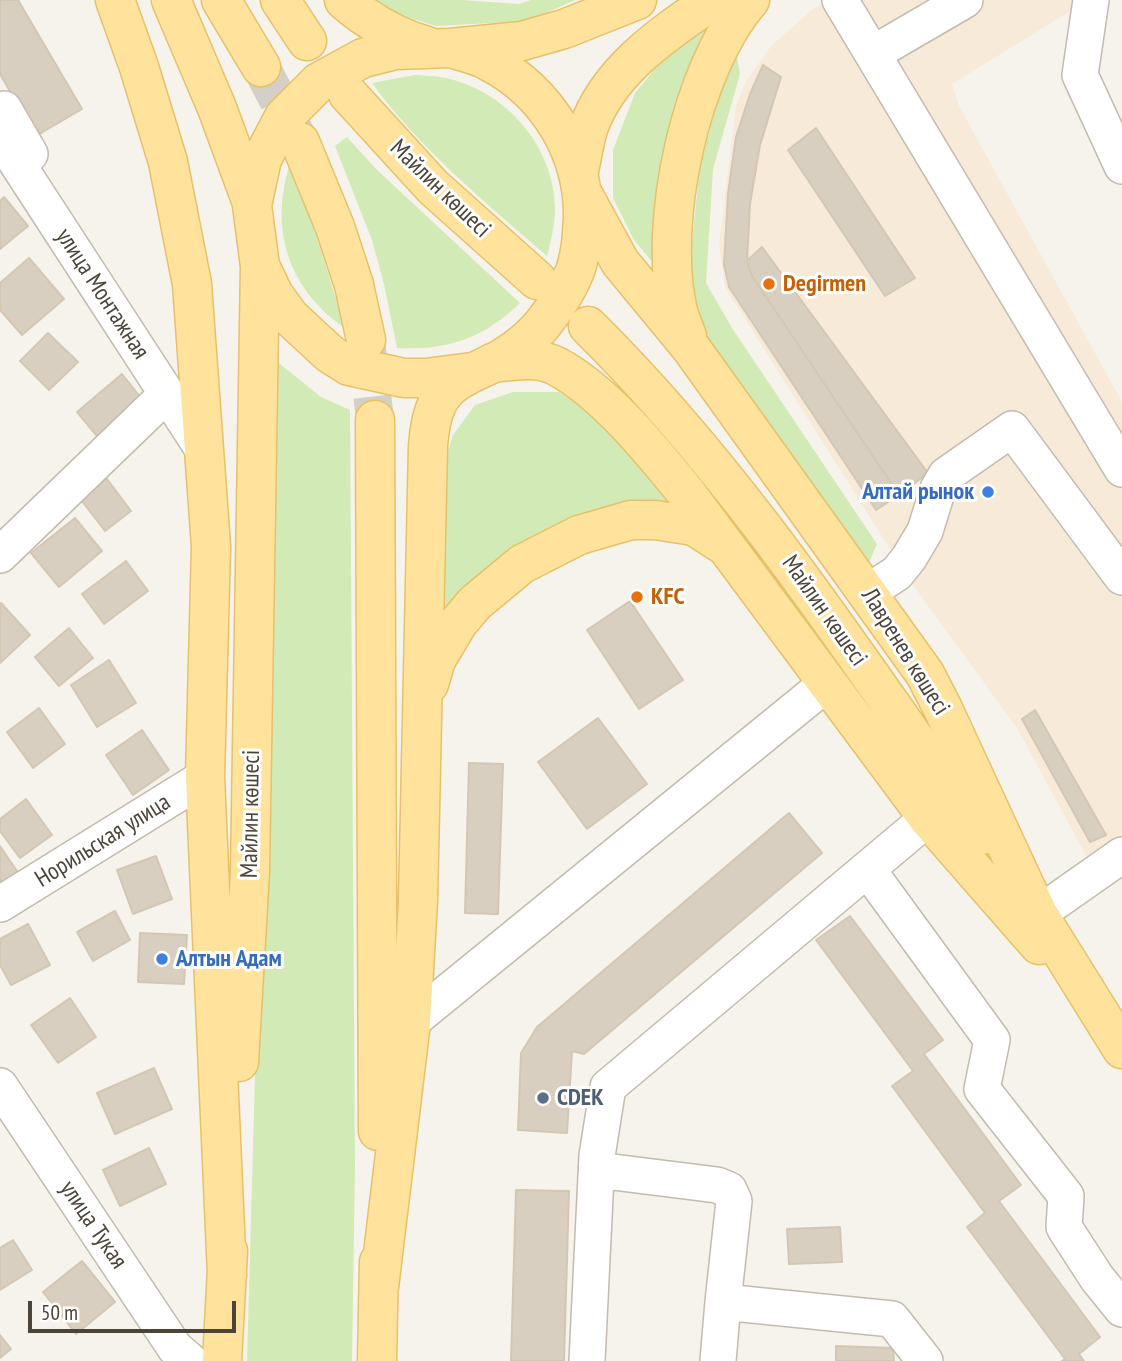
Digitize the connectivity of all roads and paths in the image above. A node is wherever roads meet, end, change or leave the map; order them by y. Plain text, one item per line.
1 (115, 0) edge
2 (171, 0) edge
3 (221, 0) edge
4 (280, 0) edge
5 (344, 0) edge
6 (637, 0) edge
7 (713, 0) edge
8 (750, 0) edge
9 (840, 0) edge
10 (965, 0) edge
11 (1091, 0) edge
12 (307, 41) dead end
13 (441, 48) junction
14 (874, 53) junction
15 (261, 67) tunnel mouth
16 (348, 94) dead end
17 (2, 123) edge
18 (300, 142) tunnel mouth
19 (1122, 166) edge
20 (581, 183) junction
21 (253, 205) junction
22 (260, 266) junction
23 (537, 280) dead end
24 (587, 326) dead end
25 (366, 340) tunnel mouth
26 (691, 348) junction
27 (482, 368) junction
28 (167, 394) junction
29 (375, 420) tunnel mouth
30 (204, 451) junction
31 (1122, 468) edge
32 (728, 549) junction
33 (0, 555) edge
34 (1122, 577) edge
35 (868, 592) junction
36 (826, 684) junction
37 (421, 709) junction
38 (205, 777) junction
39 (928, 818) junction
40 (1122, 855) edge
41 (868, 870) junction
42 (0, 904) edge
43 (1038, 914) junction
44 (1100, 1016) junction
45 (411, 1022) junction
46 (1122, 1049) edge
47 (0, 1086) edge
48 (597, 1170) junction
49 (1110, 1269) edge
50 (227, 1275) junction
51 (379, 1287) junction
52 (723, 1302) junction
53 (1122, 1308) edge
54 (190, 1361) edge
55 (222, 1361) edge
56 (377, 1361) edge
57 (587, 1361) edge
58 (718, 1361) edge
59 (925, 1361) edge

1 - 30 main road
2 - 21 main road
3 - 15 main road
4 - 12 main road
5 - 13 main road
6 - 13 main road
7 - 20 main road
8 - 26 main road
9 - 14 street
10 - 14 street
11 - 19 street
13 - 20 main road
13 - 21 main road
14 - 31 street
16 - 23 main road, Майлин көшесі
17 - 28 street, улица Монтажная
18 - 25 main road
20 - 26 main road
20 - 27 main road
21 - 22 main road
22 - 27 main road, Лавренев көшесі
22 - 50 main road, Майлин көшесі
24 - 43 main road, Майлин көшесі
26 - 35 main road, Лавренев көшесі
27 - 32 main road, Лавренев көшесі
27 - 37 main road
28 - 30 street, улица Монтажная
28 - 33 street
29 - 51 main road
30 - 38 main road
32 - 36 main road, Лавренев көшесі
32 - 37 main road
34 - 35 street
35 - 43 main road, Лавренев көшесі
36 - 39 main road, Лавренев көшесі
36 - 45 street
37 - 45 main road
38 - 42 street, Норильская улица
38 - 50 main road
39 - 41 street
39 - 44 main road, Лавренев көшесі
40 - 43 street
41 - 48 street
41 - 49 street
43 - 44 main road, Лавренев көшесі
44 - 46 main road, Лавренев көшесі
45 - 51 main road
47 - 54 street, улица Тукая
48 - 52 street
48 - 57 street
49 - 53 street
50 - 55 main road, Майлин көшесі
51 - 56 main road
52 - 58 street
52 - 59 street

